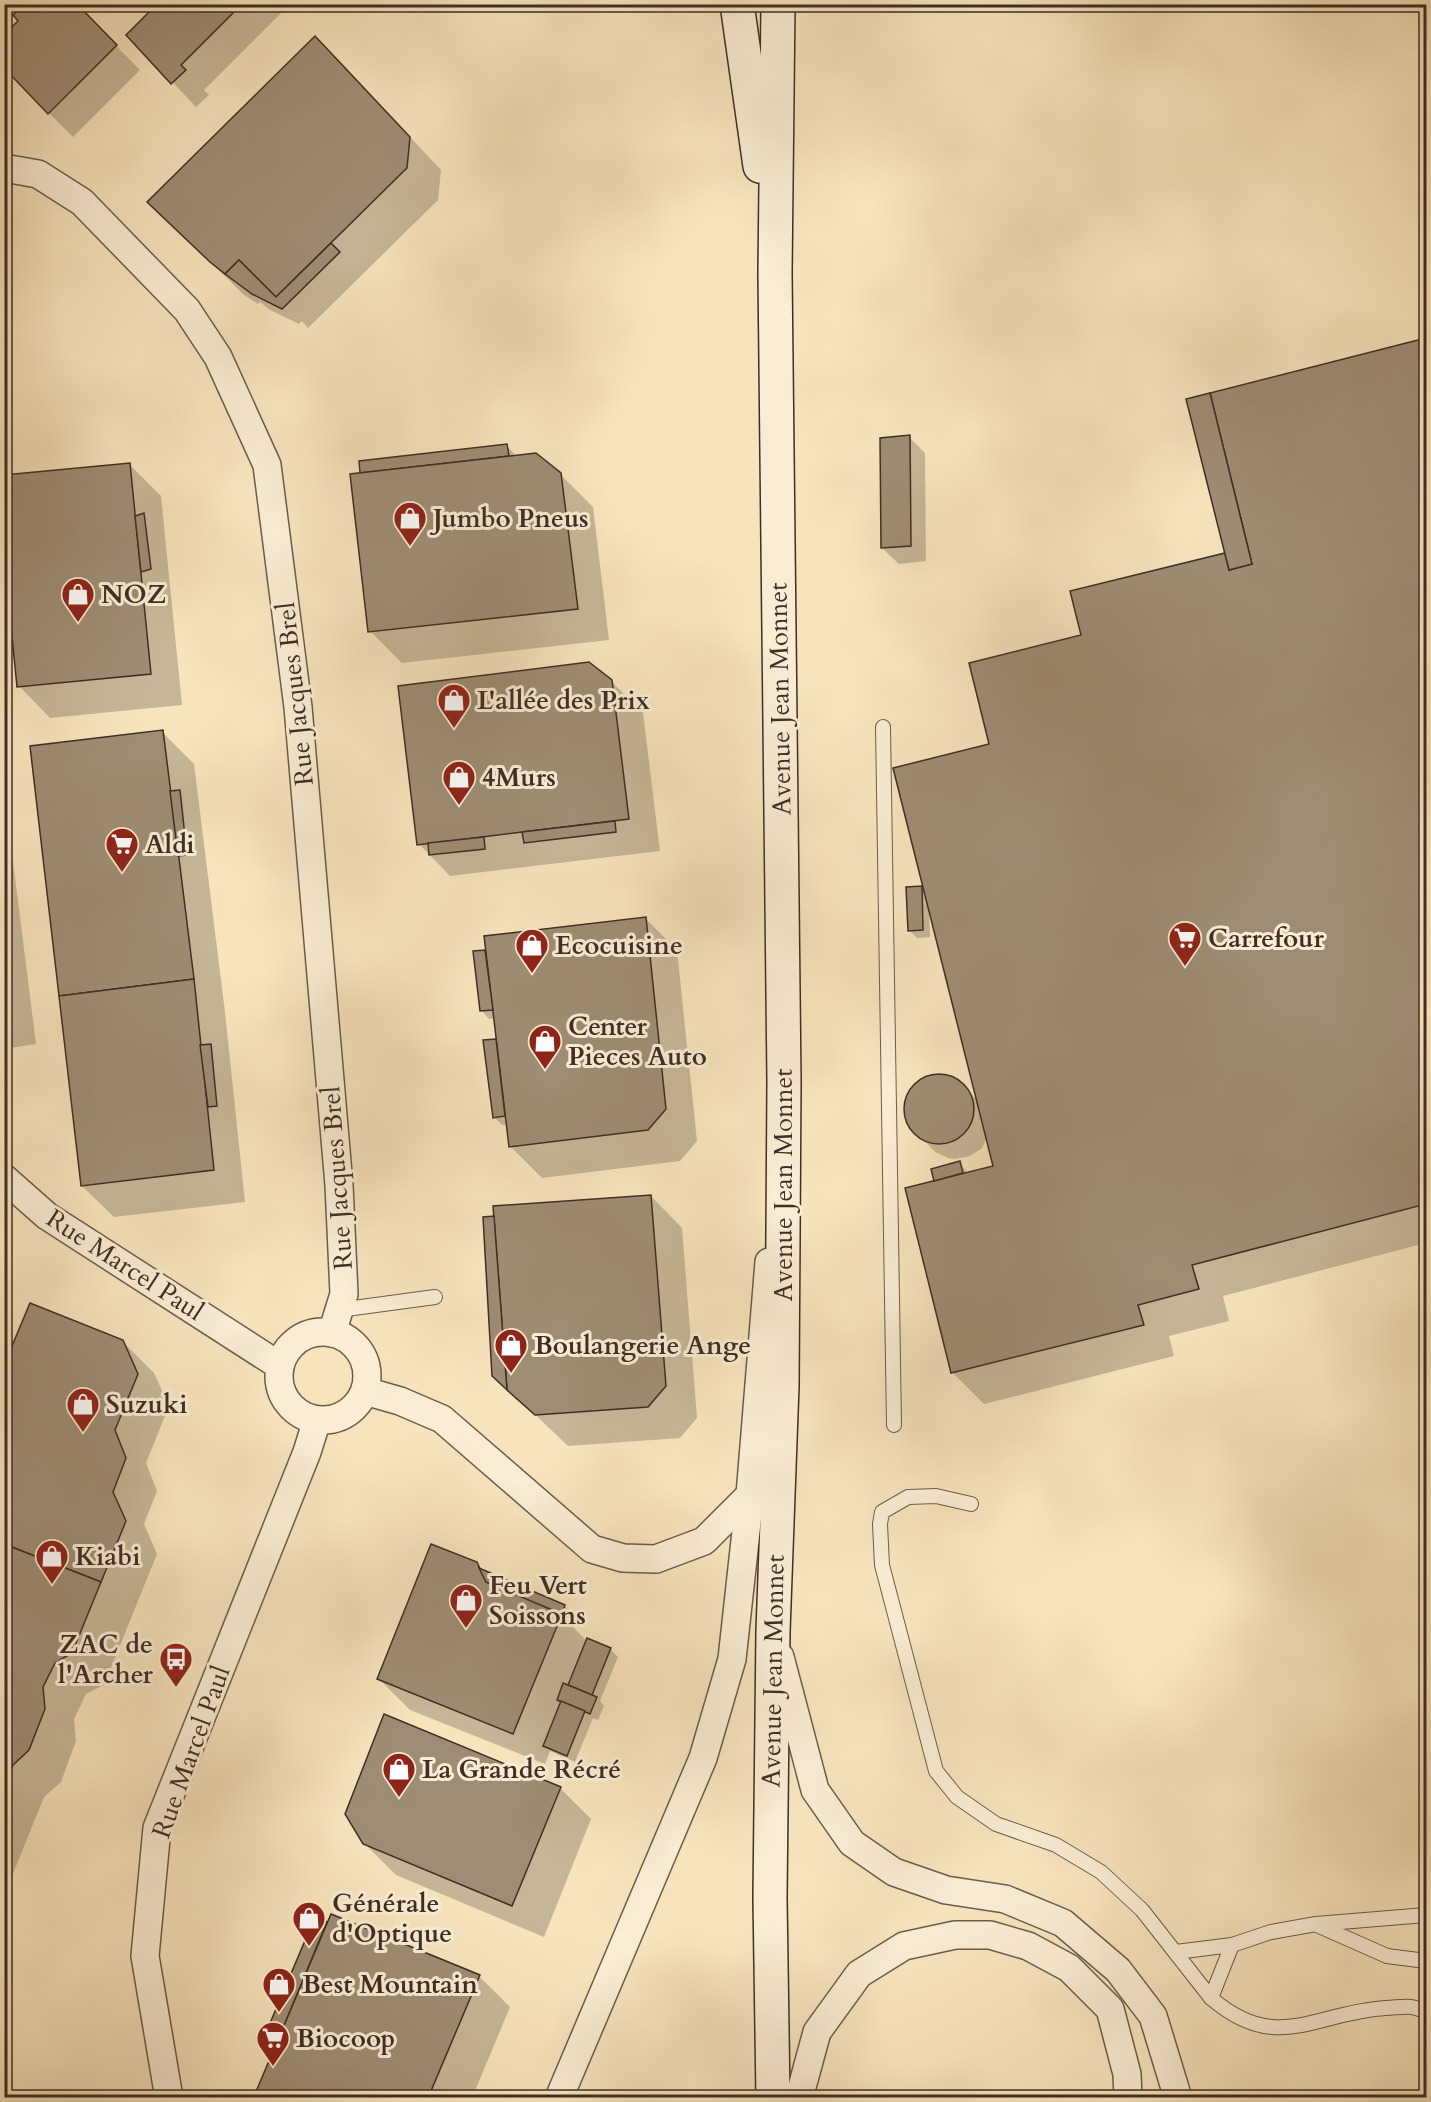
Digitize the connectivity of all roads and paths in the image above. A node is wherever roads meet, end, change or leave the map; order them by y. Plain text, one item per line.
1 (737, 4) edge
2 (778, 4) edge
3 (4, 168) edge
4 (775, 273) junction
5 (882, 727) dead end
6 (784, 1082) junction
7 (4, 1178) edge
8 (435, 1297) dead end
9 (336, 1322) junction
10 (280, 1366) junction
11 (365, 1391) junction
12 (316, 1420) junction
13 (894, 1425) dead end
14 (750, 1495) junction
15 (971, 1504) dead end
16 (773, 1631) junction
17 (1426, 1917) edge
18 (1316, 1924) junction
19 (1232, 1945) junction
20 (1176, 1952) junction
21 (1426, 1961) edge
22 (1210, 1998) junction
23 (1426, 2012) edge
24 (169, 2097) edge
25 (559, 2097) edge
26 (773, 2097) edge
27 (800, 2097) edge
28 (1128, 2097) edge
29 (1178, 2097) edge

1 - 4 main road, Avenue Jean Monnet
2 - 4 main road, Avenue Jean Monnet
3 - 9 street, Rue Jacques Brel
4 - 6 main road, Avenue Jean Monnet
5 - 13 lane
6 - 14 street
6 - 16 main road, Avenue Jean Monnet
7 - 10 street, Rue Marcel Paul
8 - 9 lane
9 - 10 street
9 - 11 street
10 - 12 street
11 - 12 street
11 - 14 street
12 - 24 street, Rue Marcel Paul
14 - 25 street
15 - 20 lane
16 - 26 main road, Avenue Jean Monnet
16 - 29 street
17 - 18 lane
18 - 19 lane
18 - 21 lane
19 - 20 lane
19 - 22 lane
20 - 22 lane
22 - 23 lane
27 - 28 street

